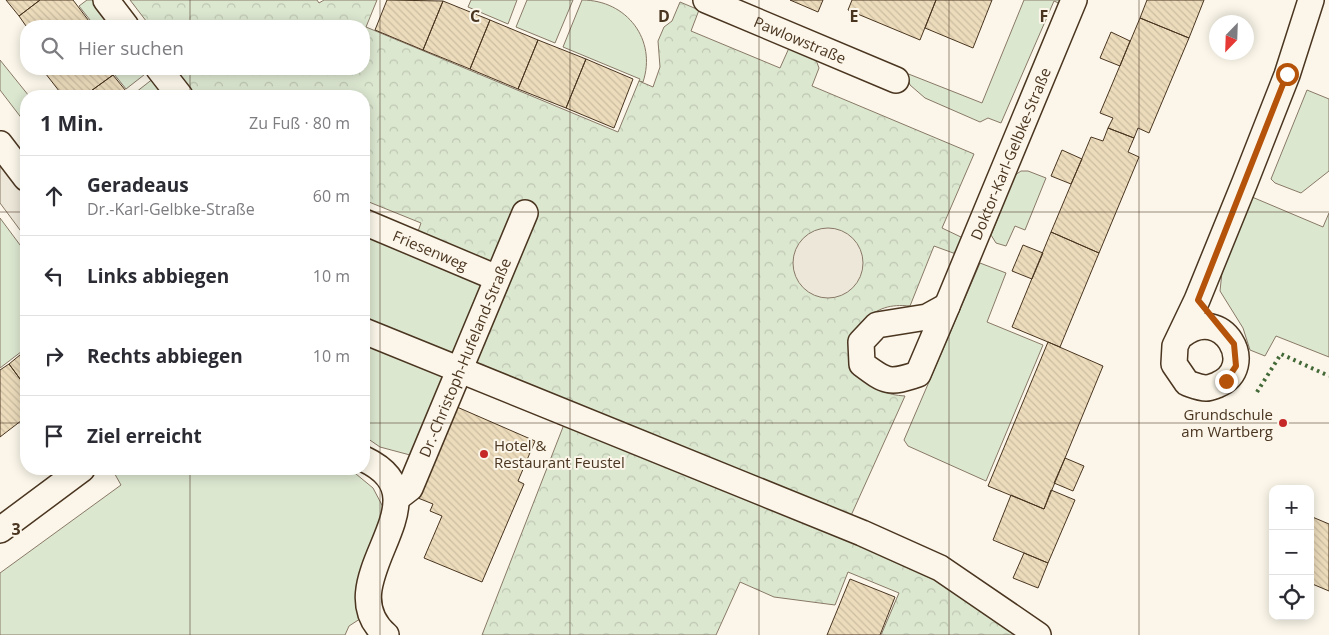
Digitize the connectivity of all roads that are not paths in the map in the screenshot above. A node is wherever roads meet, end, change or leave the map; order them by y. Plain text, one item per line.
1 (106, 0) edge
2 (706, 0) edge
3 (1074, 0) edge
4 (1311, 0) edge
5 (121, 20) edge
6 (164, 75) edge
7 (896, 80) dead end
8 (175, 90) edge
9 (0, 144) edge
10 (20, 170) edge
11 (525, 213) dead end
12 (370, 225) edge
13 (497, 278) junction
14 (1198, 300) junction
15 (947, 306) dead end
16 (1222, 330) junction
17 (370, 333) edge
18 (1182, 335) junction
19 (459, 369) junction
20 (370, 463) edge
21 (74, 475) edge
22 (398, 498) junction
23 (0, 530) edge
24 (386, 635) edge
25 (1038, 635) edge

1 - 5 street
2 - 7 street, Pawlowstraße
3 - 15 street, Doktor-Karl-Gelbke-Straße
4 - 14 street
6 - 8 street
9 - 10 street
11 - 13 street, Dr.-Christoph-Hufeland-Straße
12 - 13 street, Friesenweg
13 - 19 street, Dr.-Christoph-Hufeland-Straße
14 - 16 street
14 - 18 street
16 - 18 street
16 - 18 street
17 - 19 street
19 - 22 street, Dr.-Christoph-Hufeland-Straße
19 - 25 street
20 - 22 street
21 - 23 street
22 - 24 street, Dr.-Christoph-Hufeland-Straße

